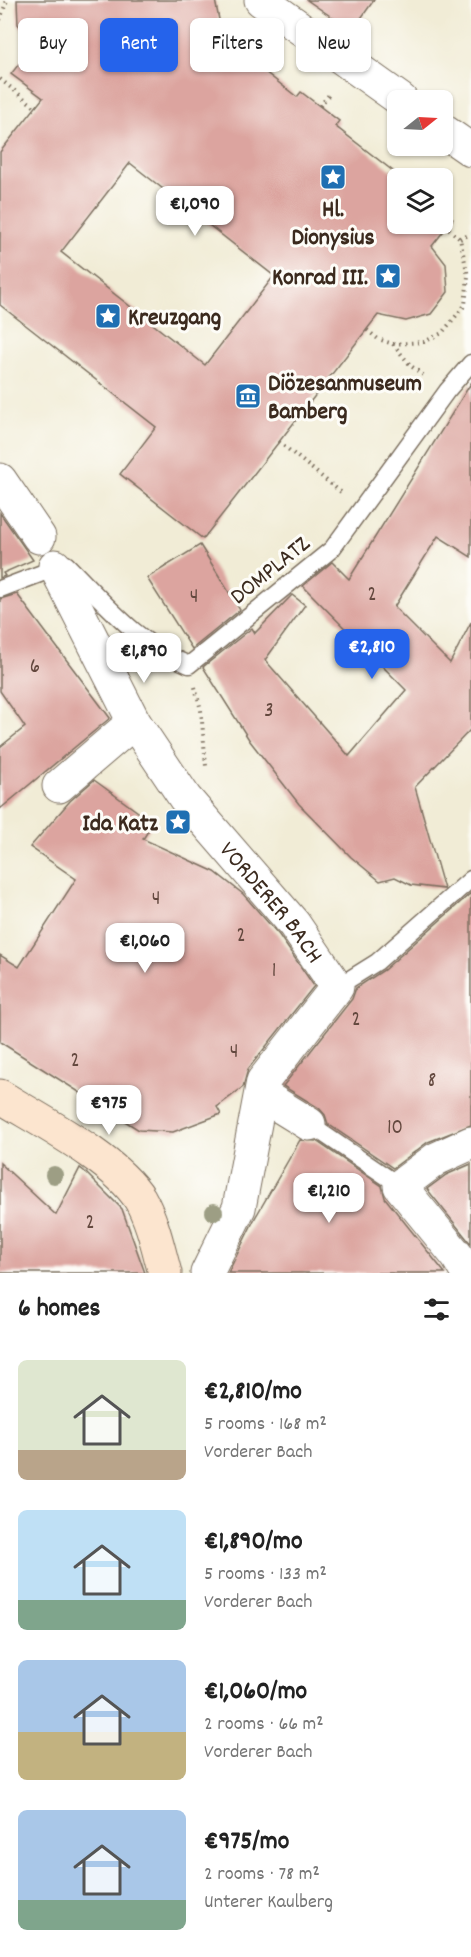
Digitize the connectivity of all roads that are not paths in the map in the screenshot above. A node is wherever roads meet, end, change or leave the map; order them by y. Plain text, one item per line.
1 (261, 0) edge
2 (387, 90) edge
3 (453, 138) edge
4 (471, 150) edge
5 (471, 363) edge
6 (0, 480) edge
7 (39, 537) dead end
8 (55, 566) junction
9 (0, 590) edge
10 (134, 722) junction
11 (59, 786) dead end
12 (471, 879) edge
13 (337, 987) junction
14 (262, 1088) junction
15 (0, 1096) edge
16 (309, 1124) joint
17 (471, 1143) edge
18 (400, 1186) junction
19 (210, 1266) edge
20 (165, 1273) edge
21 (467, 1273) edge

1 - 2 street
3 - 4 street
5 - 8 lane, DOMPLATZ
6 - 7 street
8 - 9 lane
8 - 10 street, VORDERER BACH
10 - 11 street
10 - 13 street, VORDERER BACH
12 - 13 lane
13 - 14 street, VORDERER BACH
14 - 16 street
14 - 19 street
15 - 20 street
16 - 18 lane
17 - 18 street
18 - 21 street

